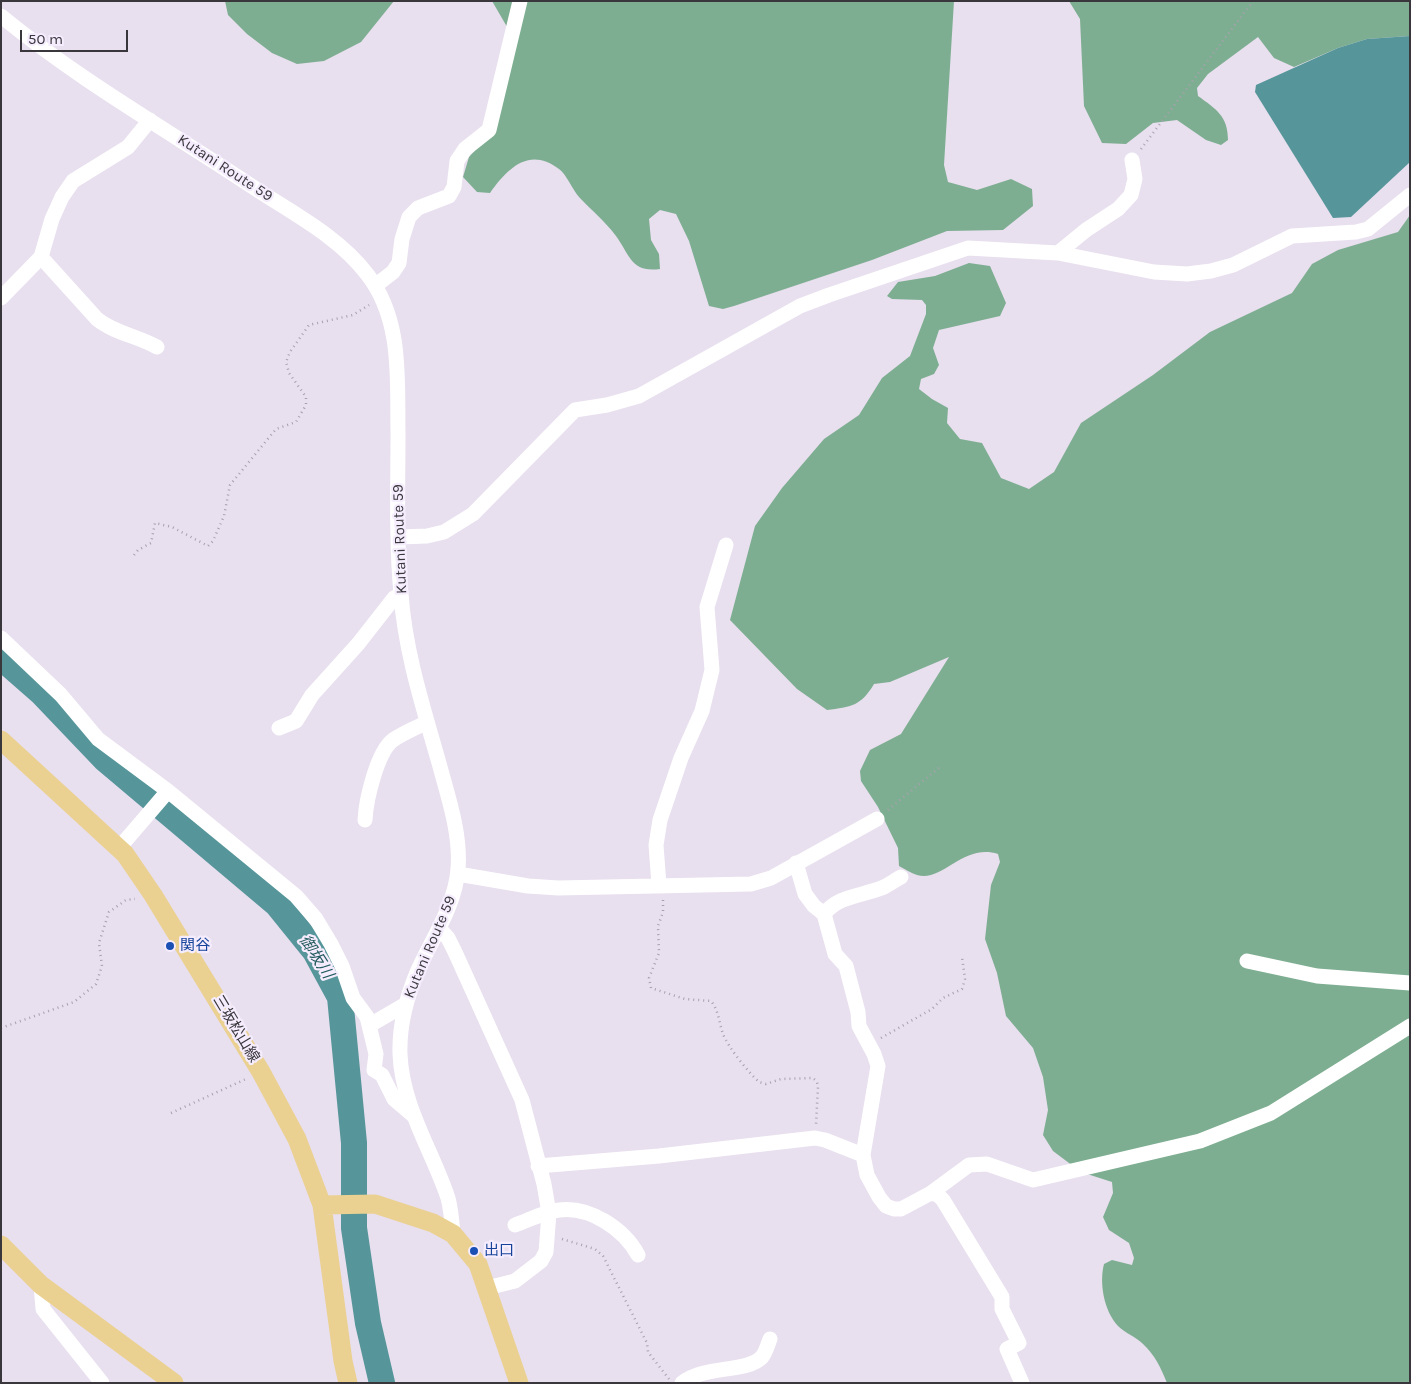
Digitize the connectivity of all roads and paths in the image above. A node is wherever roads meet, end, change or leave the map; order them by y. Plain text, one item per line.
1 (520, 1) edge
2 (1253, 1) edge
3 (1, 16) edge
4 (150, 120) junction
5 (1132, 160) joint
6 (1410, 195) edge
7 (1058, 253) junction
8 (41, 257) junction
9 (378, 290) junction
10 (1, 298) edge
11 (157, 347) dead end
12 (399, 537) junction
13 (726, 545) dead end
14 (134, 555) dead end
15 (401, 595) junction
16 (1, 638) edge
17 (427, 722) junction
18 (279, 728) dead end
19 (1, 740) edge
20 (941, 766) dead end
21 (167, 792) junction
22 (877, 819) joint
23 (365, 820) dead end
24 (119, 848) junction
25 (796, 863) junction
26 (458, 874) junction
27 (901, 877) dead end
28 (659, 885) junction
29 (153, 895) junction
30 (824, 914) junction
31 (439, 928) junction
32 (962, 956) dead end
33 (1247, 961) dead end
34 (1410, 983) edge
35 (406, 1004) junction
36 (370, 1025) junction
37 (1410, 1026) edge
38 (1, 1028) edge
39 (869, 1046) junction
40 (261, 1072) junction
41 (171, 1113) dead end
42 (414, 1116) junction
43 (815, 1138) junction
44 (863, 1155) junction
45 (538, 1166) junction
46 (931, 1193) junction
47 (326, 1205) junction
48 (549, 1213) junction
49 (515, 1225) dead end
50 (453, 1234) junction
51 (548, 1236) junction
52 (1, 1245) edge
53 (638, 1255) dead end
54 (41, 1285) junction
55 (487, 1288) junction
56 (770, 1339) dead end
57 (102, 1383) edge
58 (174, 1383) edge
59 (348, 1383) edge
60 (519, 1383) edge
61 (671, 1383) edge
62 (682, 1383) edge
63 (1022, 1383) edge

1 - 9 street
2 - 5 path
3 - 4 street, Kutani Route 59
4 - 8 street
4 - 9 street, Kutani Route 59
5 - 7 street
6 - 7 street
7 - 12 street
8 - 10 street
8 - 11 street
9 - 12 street, Kutani Route 59
9 - 14 path
12 - 15 street, Kutani Route 59
13 - 28 street
15 - 17 street, Kutani Route 59
15 - 18 street
16 - 21 street
17 - 23 street
17 - 26 street, Kutani Route 59
19 - 24 main road, 三坂松山線
20 - 22 path
21 - 24 street
21 - 36 street
22 - 25 street
24 - 29 main road, 三坂松山線
25 - 28 street
25 - 30 street
26 - 28 street
26 - 31 street, Kutani Route 59
27 - 30 street
28 - 43 path
29 - 38 path
29 - 40 main road, 三坂松山線
30 - 39 street
31 - 35 street, Kutani Route 59
31 - 45 street
32 - 39 path
33 - 34 street
35 - 36 street
35 - 42 street, Kutani Route 59
36 - 42 street
37 - 46 street
39 - 44 street
40 - 41 path
40 - 47 main road, 三坂松山線
42 - 50 street, Kutani Route 59
43 - 44 street
43 - 45 street
44 - 46 street
45 - 48 street
46 - 63 street
47 - 50 main road
47 - 59 main road, 三坂松山線
48 - 49 street
48 - 51 street
48 - 53 street
50 - 55 main road
51 - 55 street
51 - 61 path
52 - 54 main road
54 - 57 street
54 - 58 main road
55 - 60 main road
56 - 62 street

